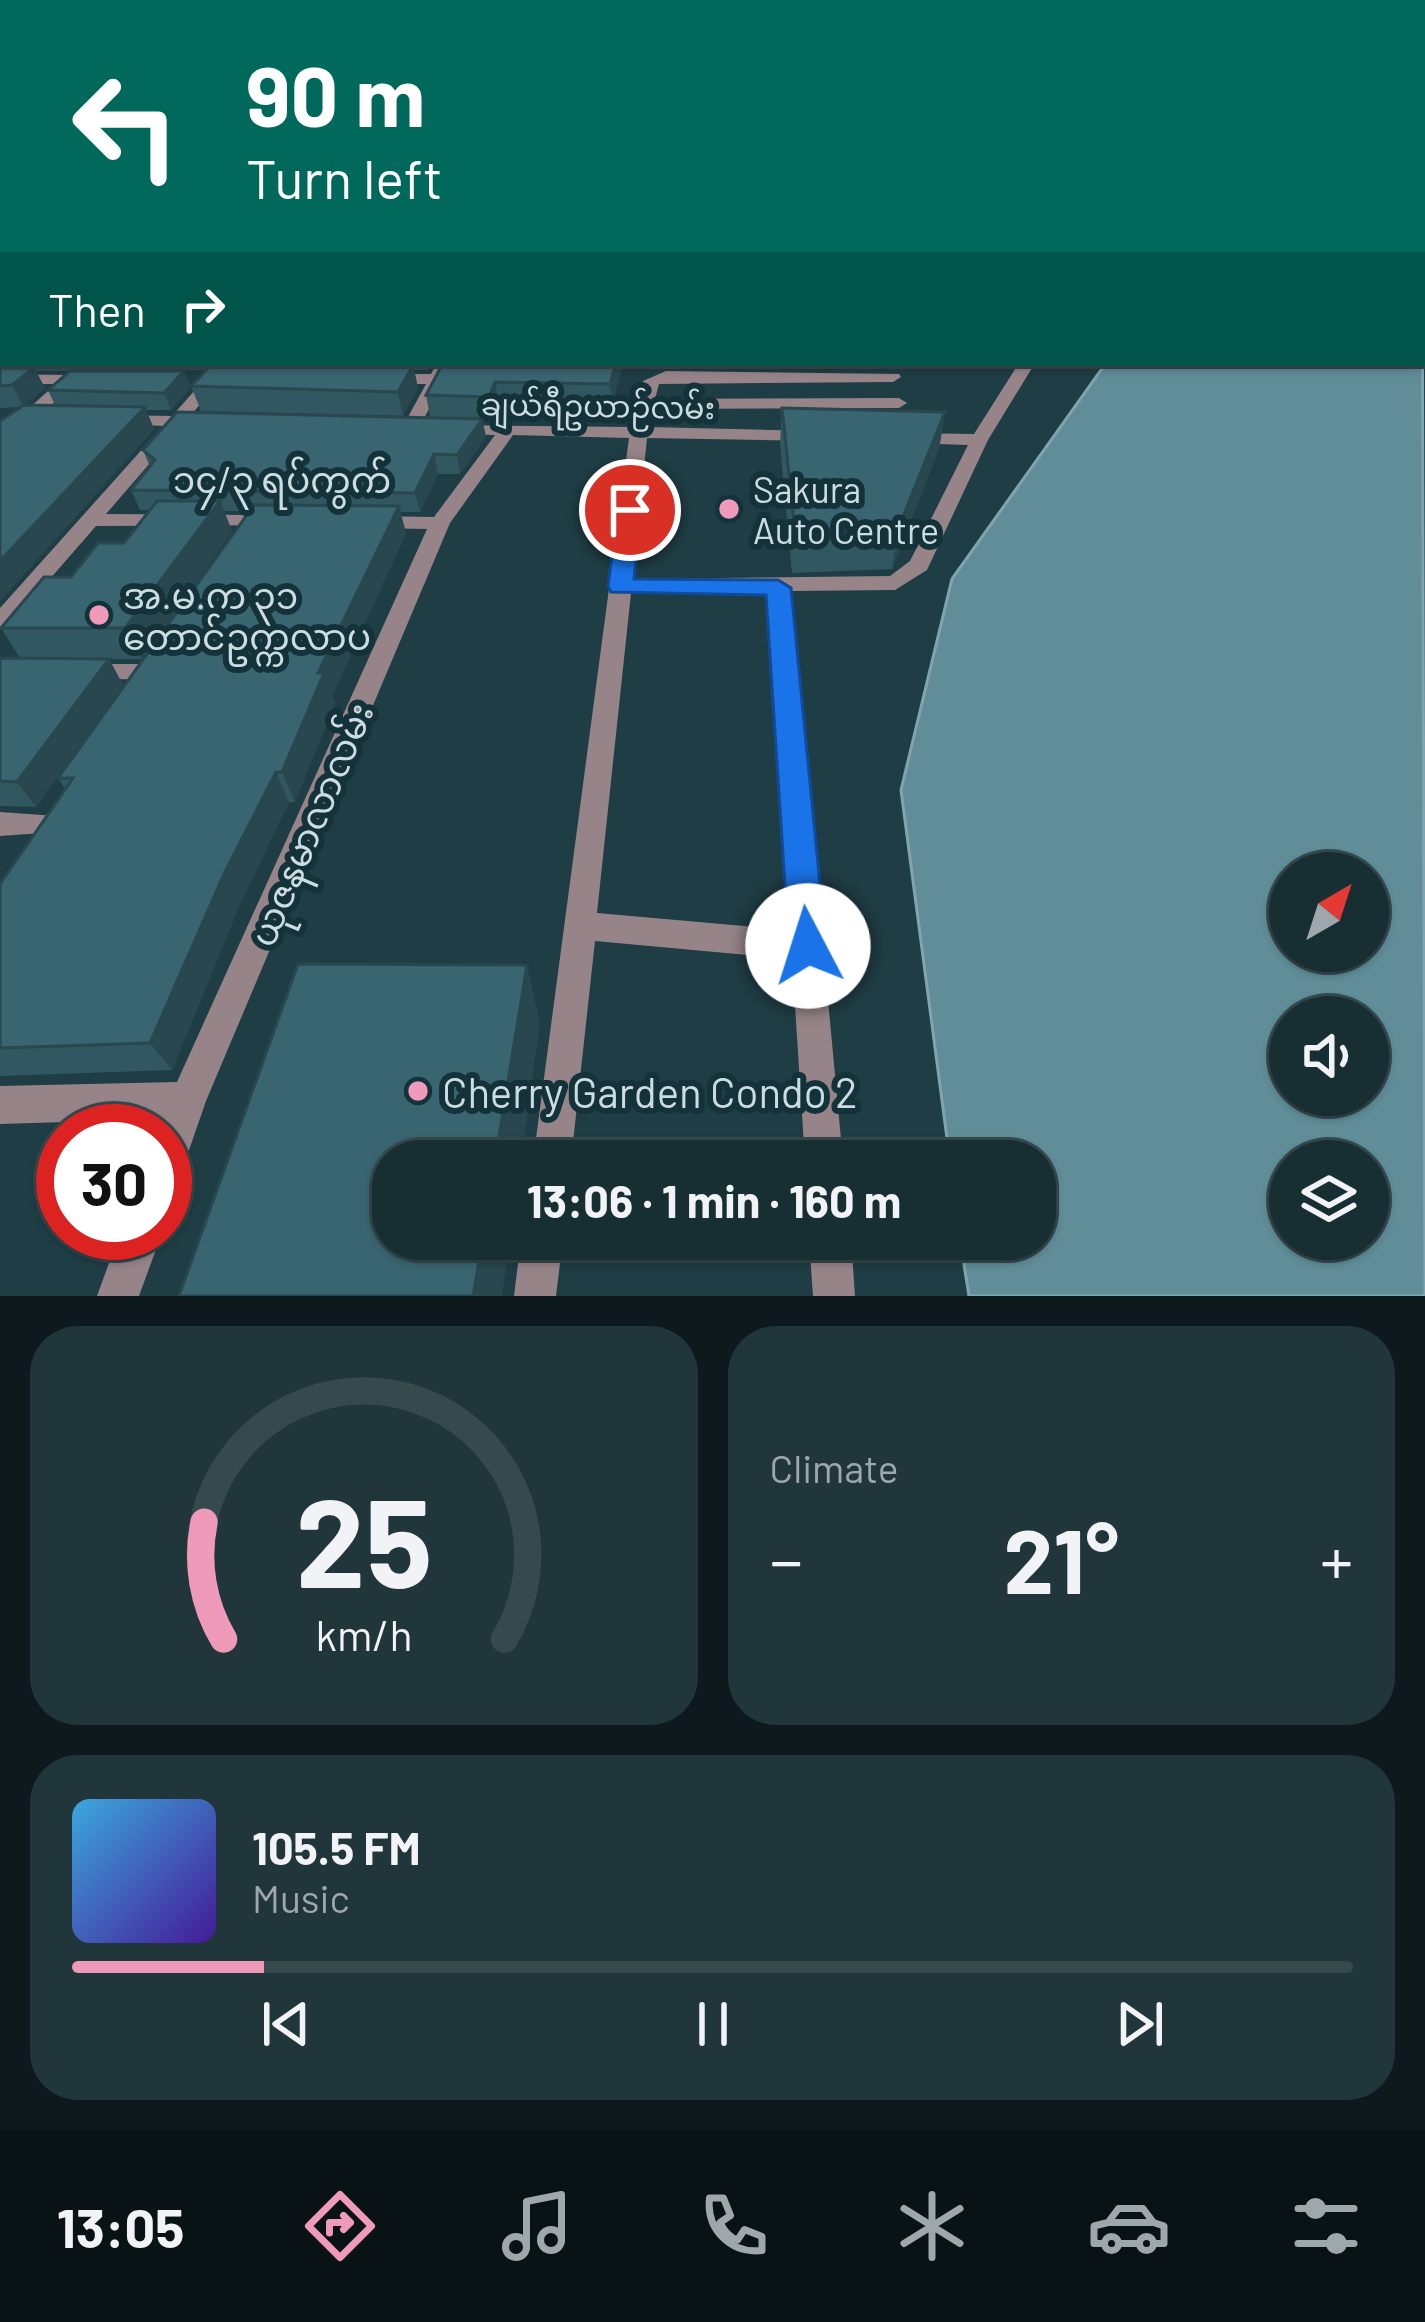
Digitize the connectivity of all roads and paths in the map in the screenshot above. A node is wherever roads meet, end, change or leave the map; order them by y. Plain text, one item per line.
1 (88, 366) edge
2 (1025, 366) edge
3 (891, 370) edge
4 (440, 371) edge
5 (231, 372) edge
6 (0, 379) edge
7 (368, 379) edge
8 (72, 380) junction
9 (118, 380) edge
10 (188, 380) edge
11 (212, 380) junction
12 (899, 403) junction
13 (646, 404) junction
14 (0, 416) edge
15 (30, 416) junction
16 (54, 417) edge
17 (101, 419) edge
18 (173, 421) junction
19 (220, 422) edge
20 (387, 428) edge
21 (411, 428) junction
22 (508, 430) junction
23 (639, 433) junction
24 (841, 436) edge
25 (885, 437) edge
26 (907, 438) junction
27 (979, 440) junction
28 (0, 443) edge
29 (90, 520) junction
30 (302, 521) edge
31 (348, 522) edge
32 (440, 523) junction
33 (620, 586) junction
34 (778, 588) junction
35 (0, 622) edge
36 (65, 672) edge
37 (151, 672) edge
38 (0, 824) edge
39 (23, 860) edge
40 (580, 926) junction
41 (808, 946) junction
42 (188, 1100) junction
43 (187, 1104) edge
44 (0, 1105) edge
45 (555, 1140) edge
46 (822, 1140) edge
47 (131, 1260) edge
48 (539, 1260) edge
49 (831, 1260) edge
50 (118, 1296) edge
51 (535, 1296) edge
52 (834, 1296) edge

1 - 8 street
2 - 27 street
3 - 12 street
3 - 13 street
4 - 7 street
4 - 21 street
5 - 11 street
6 - 8 street
8 - 9 street
8 - 15 street
10 - 11 street
11 - 18 street
12 - 13 street
12 - 26 street
13 - 23 street
14 - 15 street
15 - 16 street
15 - 28 street
17 - 18 street
18 - 19 street
18 - 29 street
20 - 21 street, ချယ်ရီဥယာဉ်လမ်း
21 - 22 street, ချယ်ရီဥယာဉ်လမ်း
22 - 23 street, ချယ်ရီဥယာဉ်လမ်း
22 - 32 street, ယုဇနမာလာလမ်း
23 - 24 street, ချယ်ရီဥယာဉ်လမ်း
23 - 33 street
25 - 26 street
26 - 27 street
27 - 34 street
29 - 30 street
29 - 35 street
31 - 32 street
32 - 42 street, ယုဇနမာလာလမ်း
33 - 34 street
33 - 40 street
34 - 41 street
36 - 37 street
38 - 39 street
40 - 41 street
40 - 45 street
41 - 46 street
42 - 43 street, ယုဇနမာလာလမ်း
42 - 44 street
47 - 50 street
48 - 51 street
49 - 52 street

